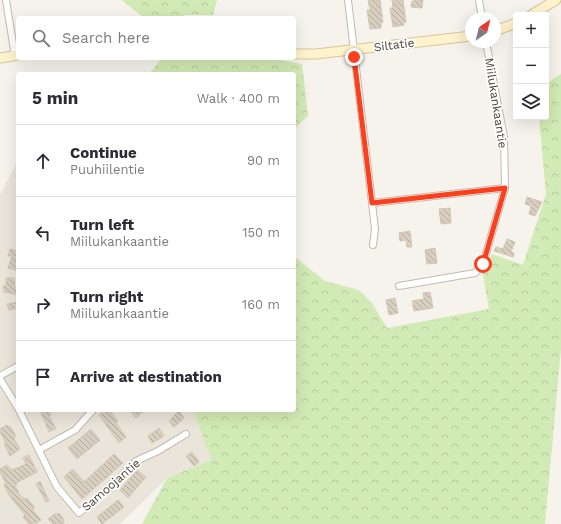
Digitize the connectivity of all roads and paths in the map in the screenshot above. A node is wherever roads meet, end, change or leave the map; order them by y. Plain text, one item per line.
1 (6, 0) edge
2 (348, 0) edge
3 (480, 0) edge
4 (553, 2) edge
5 (481, 12) edge
6 (536, 12) edge
7 (513, 24) edge
8 (501, 29) edge
9 (465, 37) edge
10 (487, 48) edge
11 (354, 50) junction
12 (296, 54) edge
13 (16, 56) edge
14 (0, 58) edge
15 (505, 188) junction
16 (372, 203) junction
17 (373, 245) dead end
18 (399, 286) dead end
19 (16, 367) edge
20 (0, 376) edge
21 (0, 379) edge
22 (16, 406) edge
23 (20, 412) edge
24 (91, 412) edge
25 (186, 434) dead end
26 (39, 450) junction

1 - 13 street
2 - 11 street
3 - 5 street
4 - 6 street
7 - 8 street
9 - 11 street, Siltatie
10 - 15 street, Miilukankaantie
11 - 12 street, Siltatie
11 - 16 street
13 - 14 street
15 - 16 street
15 - 18 street, Miilukankaantie
16 - 17 street
19 - 20 street
21 - 22 street, Samoojantie
23 - 26 street, Samoojantie
24 - 26 street
25 - 26 street, Samoojantie

